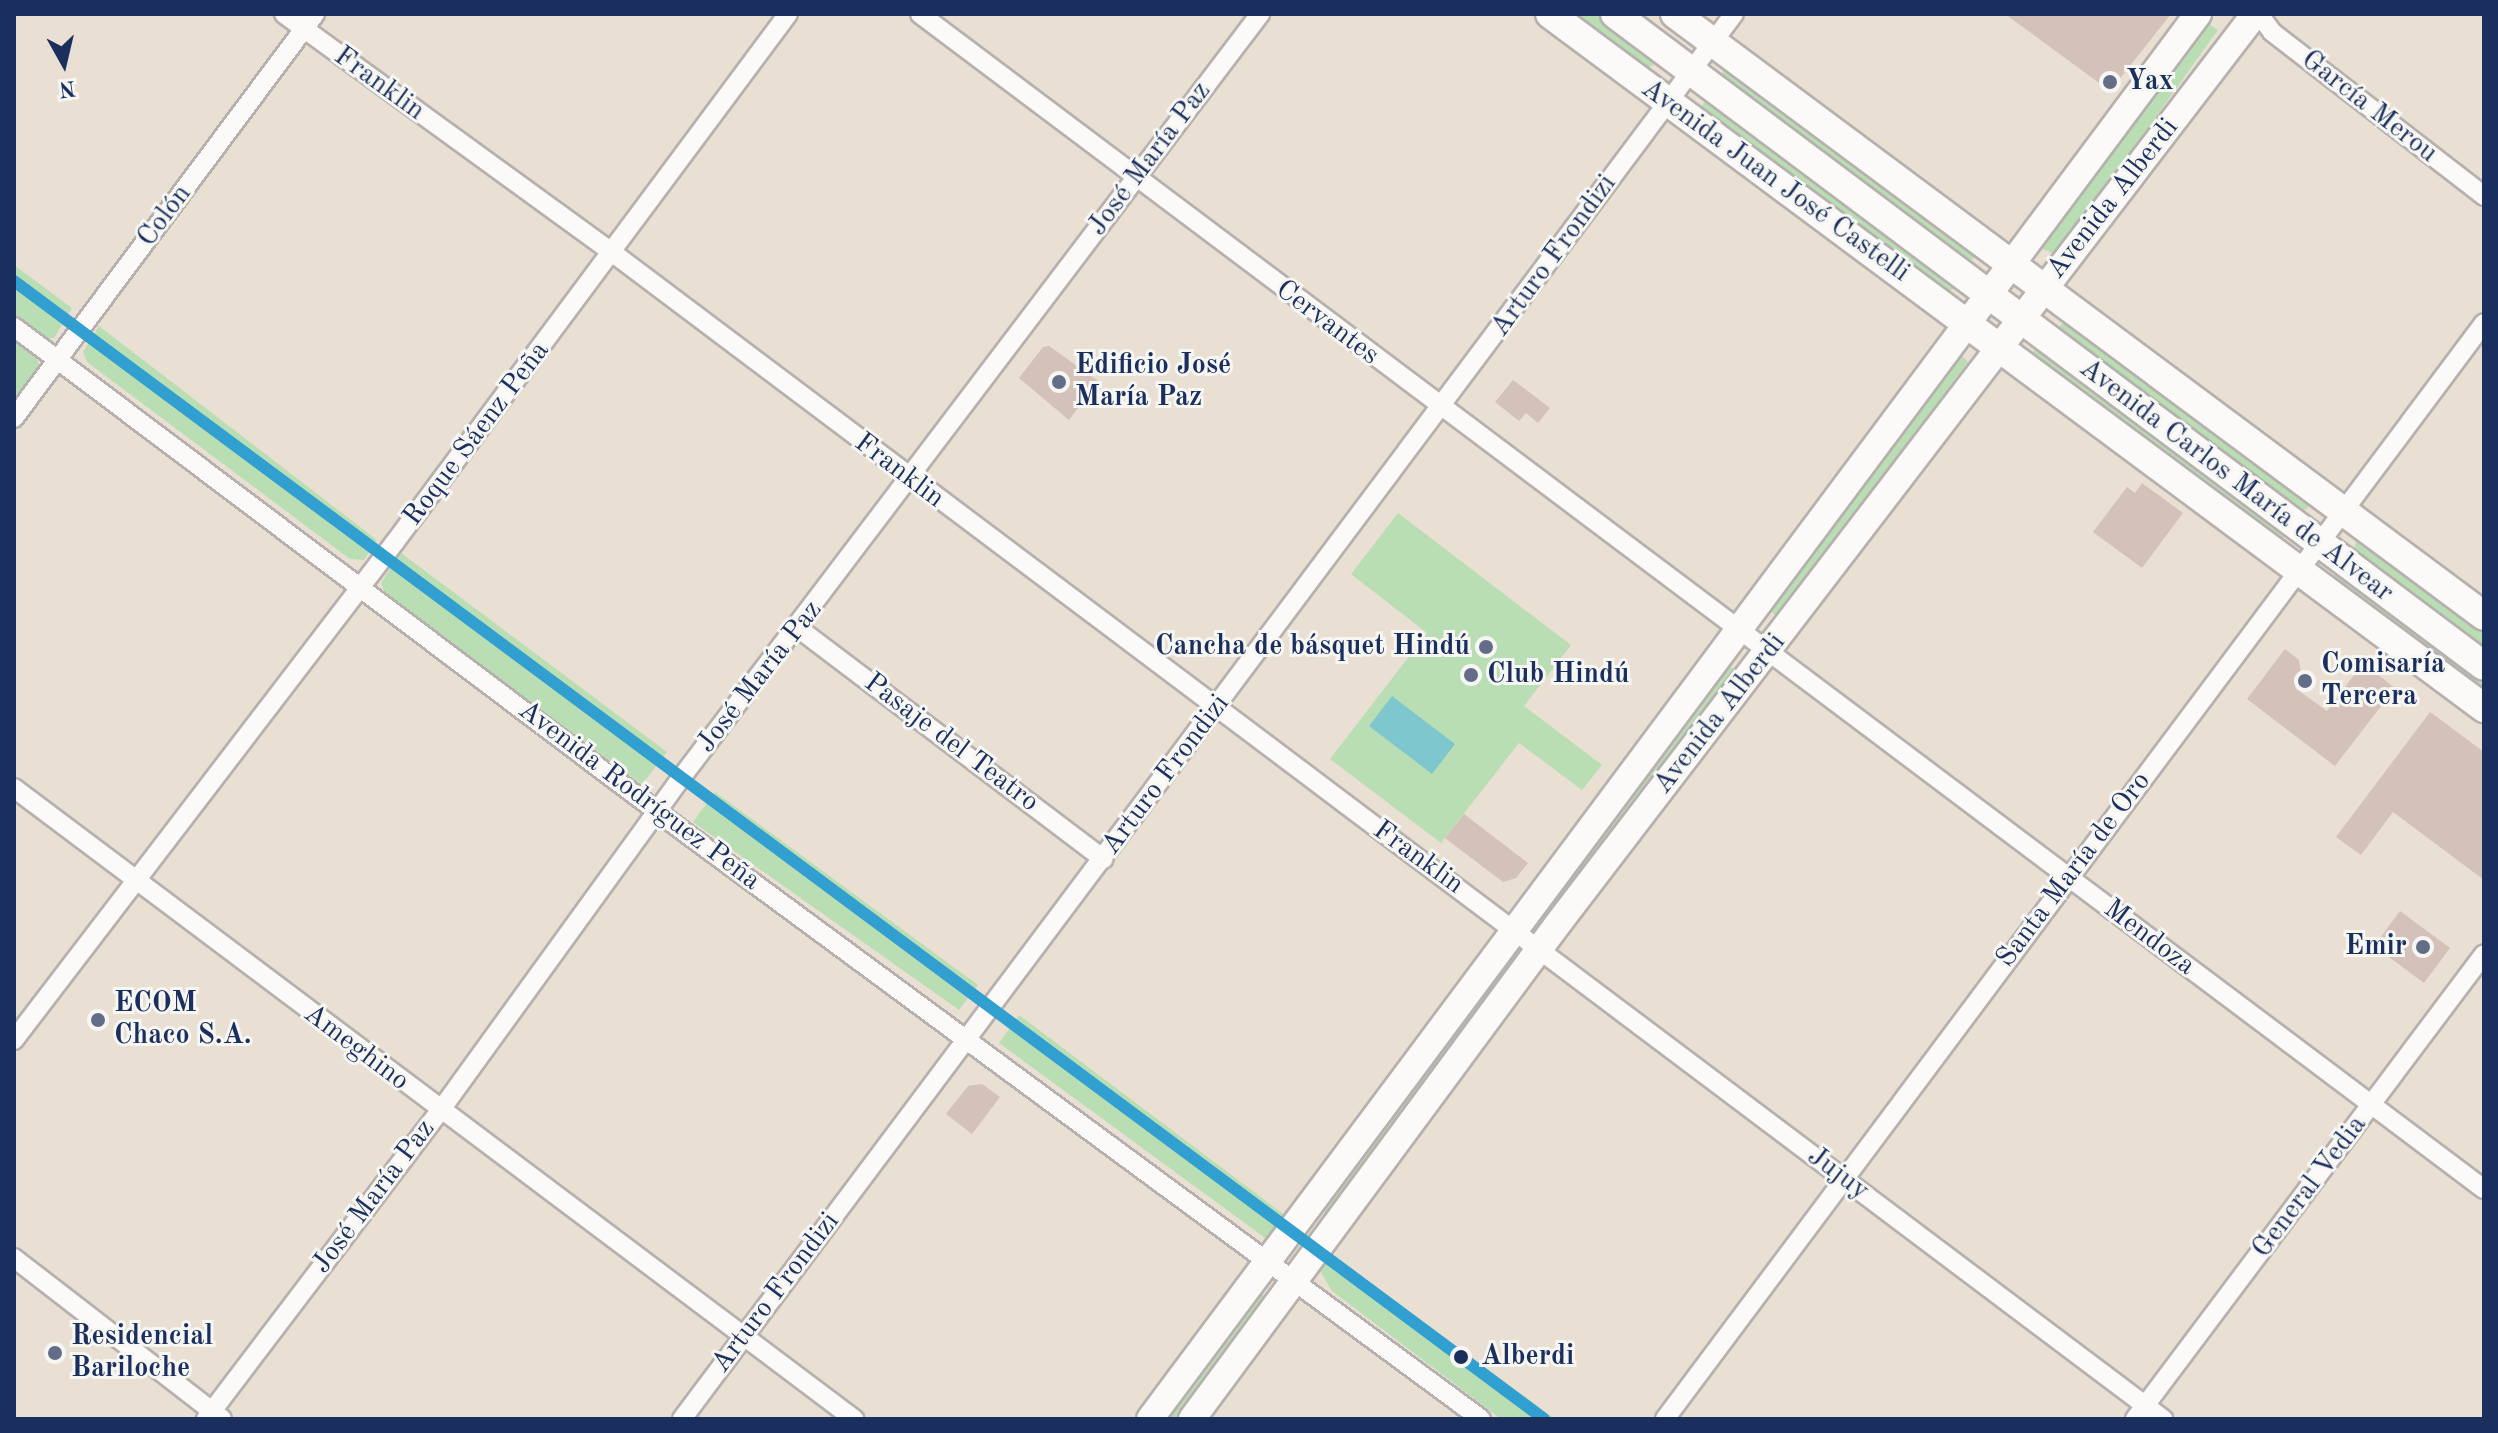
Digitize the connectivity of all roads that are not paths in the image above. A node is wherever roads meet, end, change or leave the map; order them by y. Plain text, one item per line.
1 (284, 14) edge
2 (315, 14) edge
3 (788, 14) edge
4 (920, 14) edge
5 (1260, 14) edge
6 (1550, 14) edge
7 (1615, 14) edge
8 (1675, 14) edge
9 (1734, 14) edge
10 (2198, 14) edge
11 (2257, 14) edge
12 (304, 30) junction
13 (1712, 43) junction
14 (1691, 72) junction
15 (1667, 102) junction
16 (1135, 179) junction
17 (2484, 196) edge
18 (613, 253) junction
19 (2012, 263) junction
20 (2046, 286) junction
21 (1988, 295) junction
22 (2021, 320) junction
23 (1966, 322) junction
24 (2484, 323) edge
25 (14, 327) edge
26 (2001, 347) junction
27 (58, 360) junction
28 (1442, 409) junction
29 (14, 418) edge
30 (910, 479) junction
31 (2341, 511) junction
32 (2318, 542) junction
33 (2297, 570) junction
34 (361, 586) junction
35 (2484, 616) edge
36 (798, 628) junction
37 (1738, 629) junction
38 (1769, 651) junction
39 (2484, 666) edge
40 (2484, 708) edge
41 (1215, 709) junction
42 (14, 788) edge
43 (657, 811) junction
44 (1103, 859) junction
45 (2068, 877) junction
46 (134, 879) junction
47 (1513, 928) junction
48 (1540, 949) junction
49 (2484, 954) edge
50 (969, 1039) junction
51 (14, 1040) edge
52 (2371, 1105) junction
53 (440, 1111) junction
54 (1845, 1180) junction
55 (2484, 1189) edge
56 (14, 1258) edge
57 (1268, 1259) junction
58 (1295, 1279) junction
59 (742, 1337) junction
60 (2140, 1412) edge
61 (213, 1416) edge
62 (682, 1419) edge
63 (854, 1419) edge
64 (1150, 1419) edge
65 (1192, 1419) edge
66 (1481, 1419) edge
67 (1665, 1419) edge
68 (2163, 1419) edge

1 - 12 street, Franklin
2 - 12 street, Colón
3 - 18 street, Roque Sáenz Peña
4 - 16 street, Cervantes
5 - 16 street, José María Paz
6 - 15 main road, Avenida Juan José Castelli
7 - 14 main road, Avenida Juan José Castelli
8 - 13 main road
9 - 13 street, Arturo Frondizi
10 - 19 main road, Avenida Alberdi
11 - 17 street, García Merou
11 - 20 main road, Avenida Alberdi
12 - 18 street, Franklin
12 - 27 street, Colón
13 - 14 street, Arturo Frondizi
13 - 19 main road
14 - 15 street, Arturo Frondizi
14 - 21 main road, Avenida Juan José Castelli
15 - 23 main road, Avenida Juan José Castelli
15 - 28 street, Arturo Frondizi
16 - 28 street, Cervantes
16 - 30 street, José María Paz
18 - 30 street, Franklin
18 - 34 street, Roque Sáenz Peña
19 - 20 main road, Avenida Carlos María de Alvear
19 - 21 main road, Avenida Alberdi
20 - 22 main road, Avenida Alberdi
20 - 31 main road, Avenida Carlos María de Alvear
21 - 22 main road, Avenida Carlos María de Alvear
21 - 23 main road, Avenida Alberdi
22 - 26 main road, Avenida Alberdi
22 - 32 main road, Avenida Carlos María de Alvear
23 - 26 main road, Avenida Juan José Castelli
23 - 37 main road, Avenida Alberdi
24 - 31 street, Santa María de Oro
25 - 27 street, Avenida Rodríguez Peña
26 - 33 main road, Avenida Carlos María de Alvear
26 - 38 main road, Avenida Alberdi
27 - 29 street, Colón
27 - 34 street, Avenida Rodríguez Peña
28 - 37 street, Cervantes
28 - 41 street, Arturo Frondizi
30 - 36 street, José María Paz
30 - 41 street, Franklin
31 - 32 street, Santa María de Oro
31 - 35 main road, Avenida Carlos María de Alvear
32 - 33 street, Santa María de Oro
32 - 39 main road, Avenida Carlos María de Alvear
33 - 40 main road, Avenida Carlos María de Alvear
33 - 45 street, Santa María de Oro
34 - 43 street, Avenida Rodríguez Peña
34 - 46 street, Roque Sáenz Peña
36 - 43 street, José María Paz
36 - 44 street, Pasaje del Teatro
37 - 38 street, Mendoza
37 - 47 main road, Avenida Alberdi
38 - 45 street, Mendoza
38 - 48 main road, Avenida Alberdi
41 - 44 street, Arturo Frondizi
41 - 47 street, Franklin
42 - 46 street, Ameghino
43 - 50 street, Avenida Rodríguez Peña
43 - 53 street, José María Paz
44 - 50 street, Arturo Frondizi
45 - 52 street, Mendoza
45 - 54 street, Santa María de Oro
46 - 51 street, Roque Sáenz Peña
46 - 53 street, Ameghino
47 - 48 street, Jujuy
47 - 57 main road, Avenida Alberdi
48 - 54 street, Jujuy
48 - 58 main road, Avenida Alberdi
49 - 52 street, General Vedia
50 - 57 street, Avenida Rodríguez Peña
50 - 59 street, Arturo Frondizi
52 - 55 street, Mendoza
52 - 60 street, General Vedia
53 - 59 street, Ameghino
53 - 61 street, José María Paz
54 - 60 street, Jujuy
54 - 67 street, Santa María de Oro
56 - 61 street
57 - 58 street, Avenida Rodríguez Peña
57 - 64 main road, Avenida Alberdi
58 - 65 main road, Avenida Alberdi
58 - 66 street, Avenida Rodríguez Peña
59 - 62 street, Arturo Frondizi
59 - 63 street, Ameghino
60 - 68 street, Jujuy

